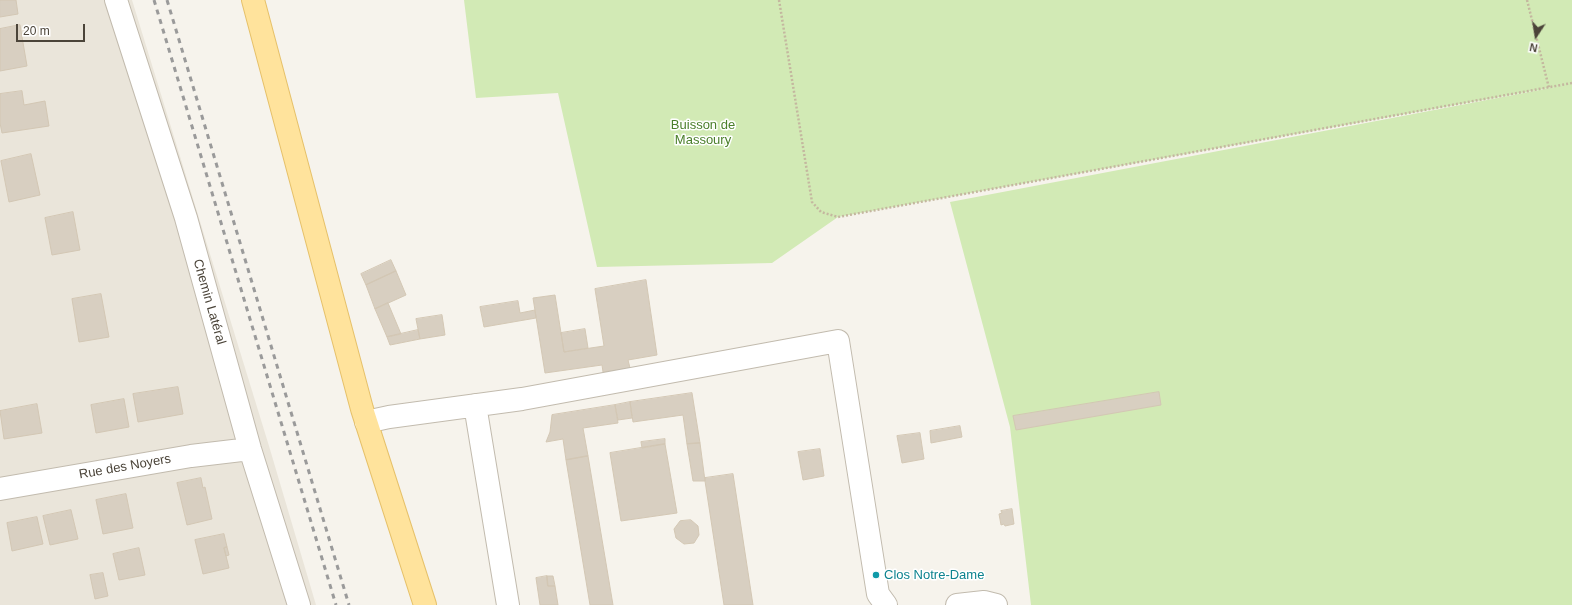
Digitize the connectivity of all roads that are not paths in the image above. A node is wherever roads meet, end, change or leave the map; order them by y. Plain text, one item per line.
1 (116, 0) edge
2 (253, 0) edge
3 (475, 405) junction
4 (366, 422) junction
5 (250, 449) junction
6 (0, 489) edge
7 (299, 605) edge
8 (425, 605) edge
9 (508, 605) edge
10 (886, 605) edge
11 (957, 605) edge
12 (996, 605) edge

1 - 5 street, Chemin Latéral
2 - 4 main road
3 - 4 street
3 - 9 street
3 - 10 street
4 - 8 main road
5 - 6 street, Rue des Noyers
5 - 7 street, Chemin Latéral
11 - 12 street

